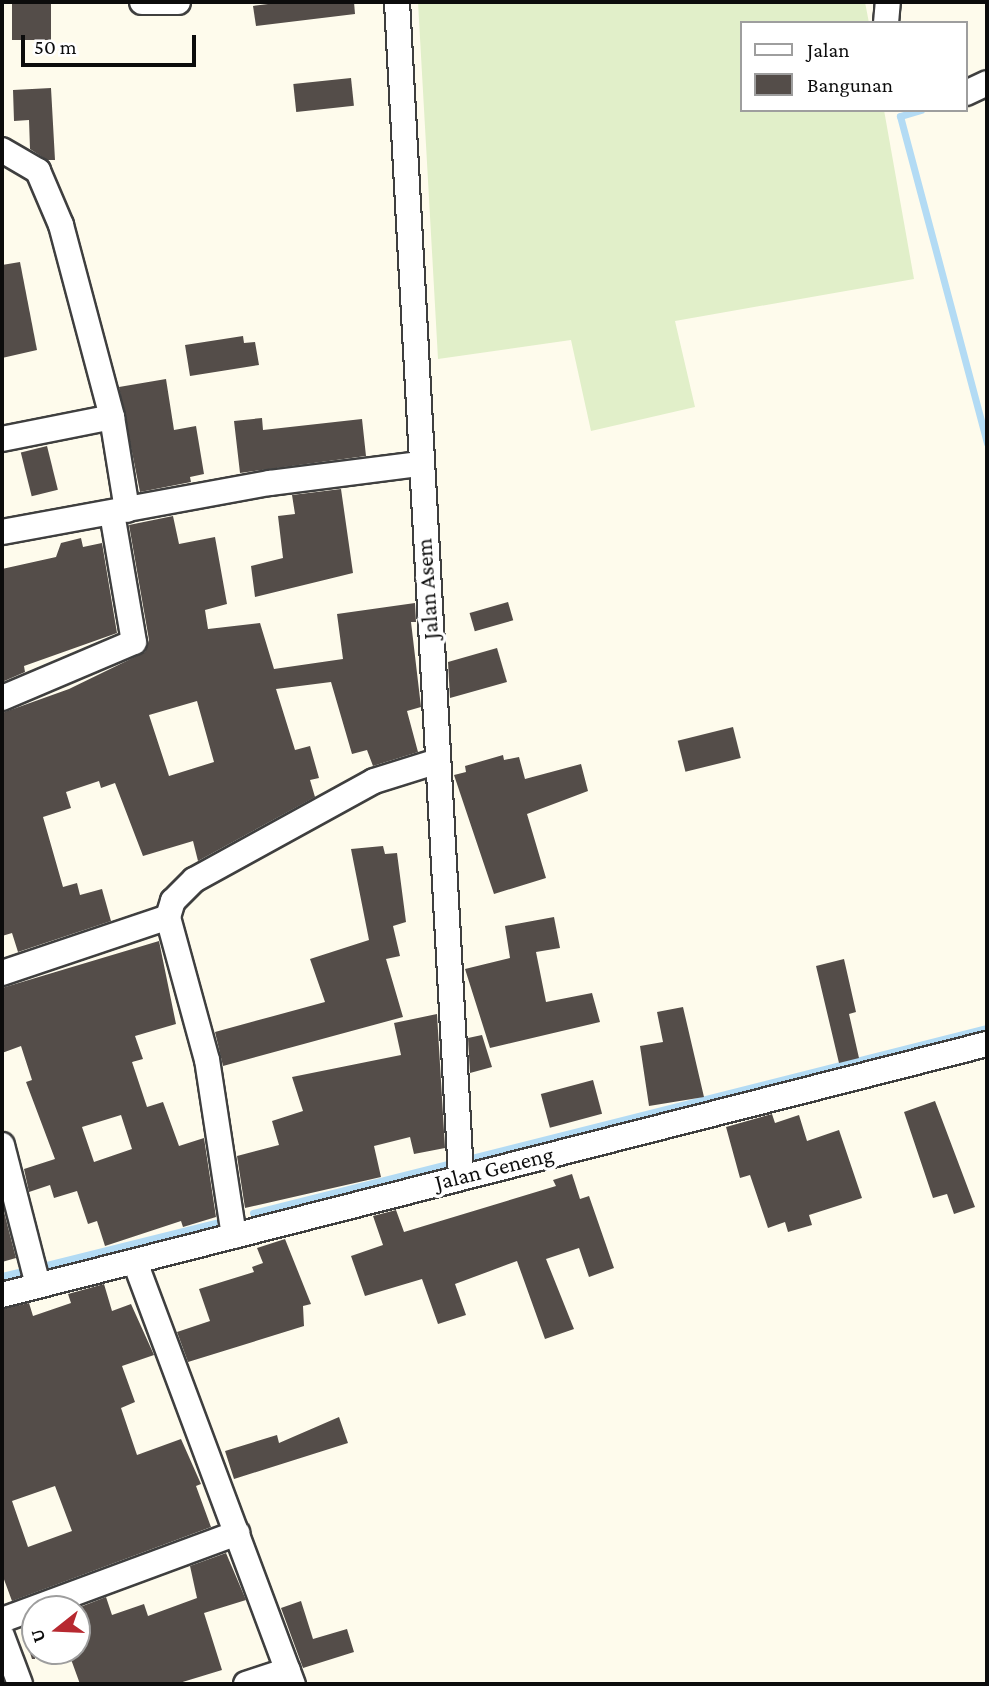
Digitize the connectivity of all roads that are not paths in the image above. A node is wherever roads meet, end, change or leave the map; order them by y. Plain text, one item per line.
1 (142, 2) edge
2 (178, 2) edge
3 (397, 2) edge
4 (888, 2) edge
5 (886, 21) edge
6 (987, 83) edge
7 (968, 92) edge
8 (2, 149) edge
9 (112, 417) junction
10 (2, 439) edge
11 (418, 464) junction
12 (120, 512) junction
13 (2, 532) edge
14 (2, 698) edge
15 (438, 761) junction
16 (168, 917) junction
17 (2, 973) edge
18 (987, 1044) edge
19 (2, 1144) edge
20 (461, 1177) junction
21 (234, 1236) junction
22 (135, 1262) junction
23 (35, 1272) junction
24 (2, 1295) edge
25 (237, 1533) junction
26 (2, 1620) edge
27 (2, 1636) edge
28 (291, 1677) edge
29 (20, 1684) edge
30 (246, 1684) edge

1 - 2 street
3 - 11 street, Jalan Asem
4 - 5 street
6 - 7 street
8 - 9 street
9 - 10 street
9 - 12 street
11 - 12 street
11 - 15 street, Jalan Asem
12 - 13 street
12 - 14 street
15 - 16 street
15 - 20 street, Jalan Asem
16 - 17 street
16 - 21 street
18 - 20 street, Jalan Geneng
19 - 23 street
20 - 21 street, Jalan Geneng
21 - 22 street, Jalan Geneng
22 - 23 street, Jalan Geneng
22 - 25 street
23 - 24 street, Jalan Geneng
25 - 26 street
25 - 28 street
27 - 29 street
28 - 30 street

